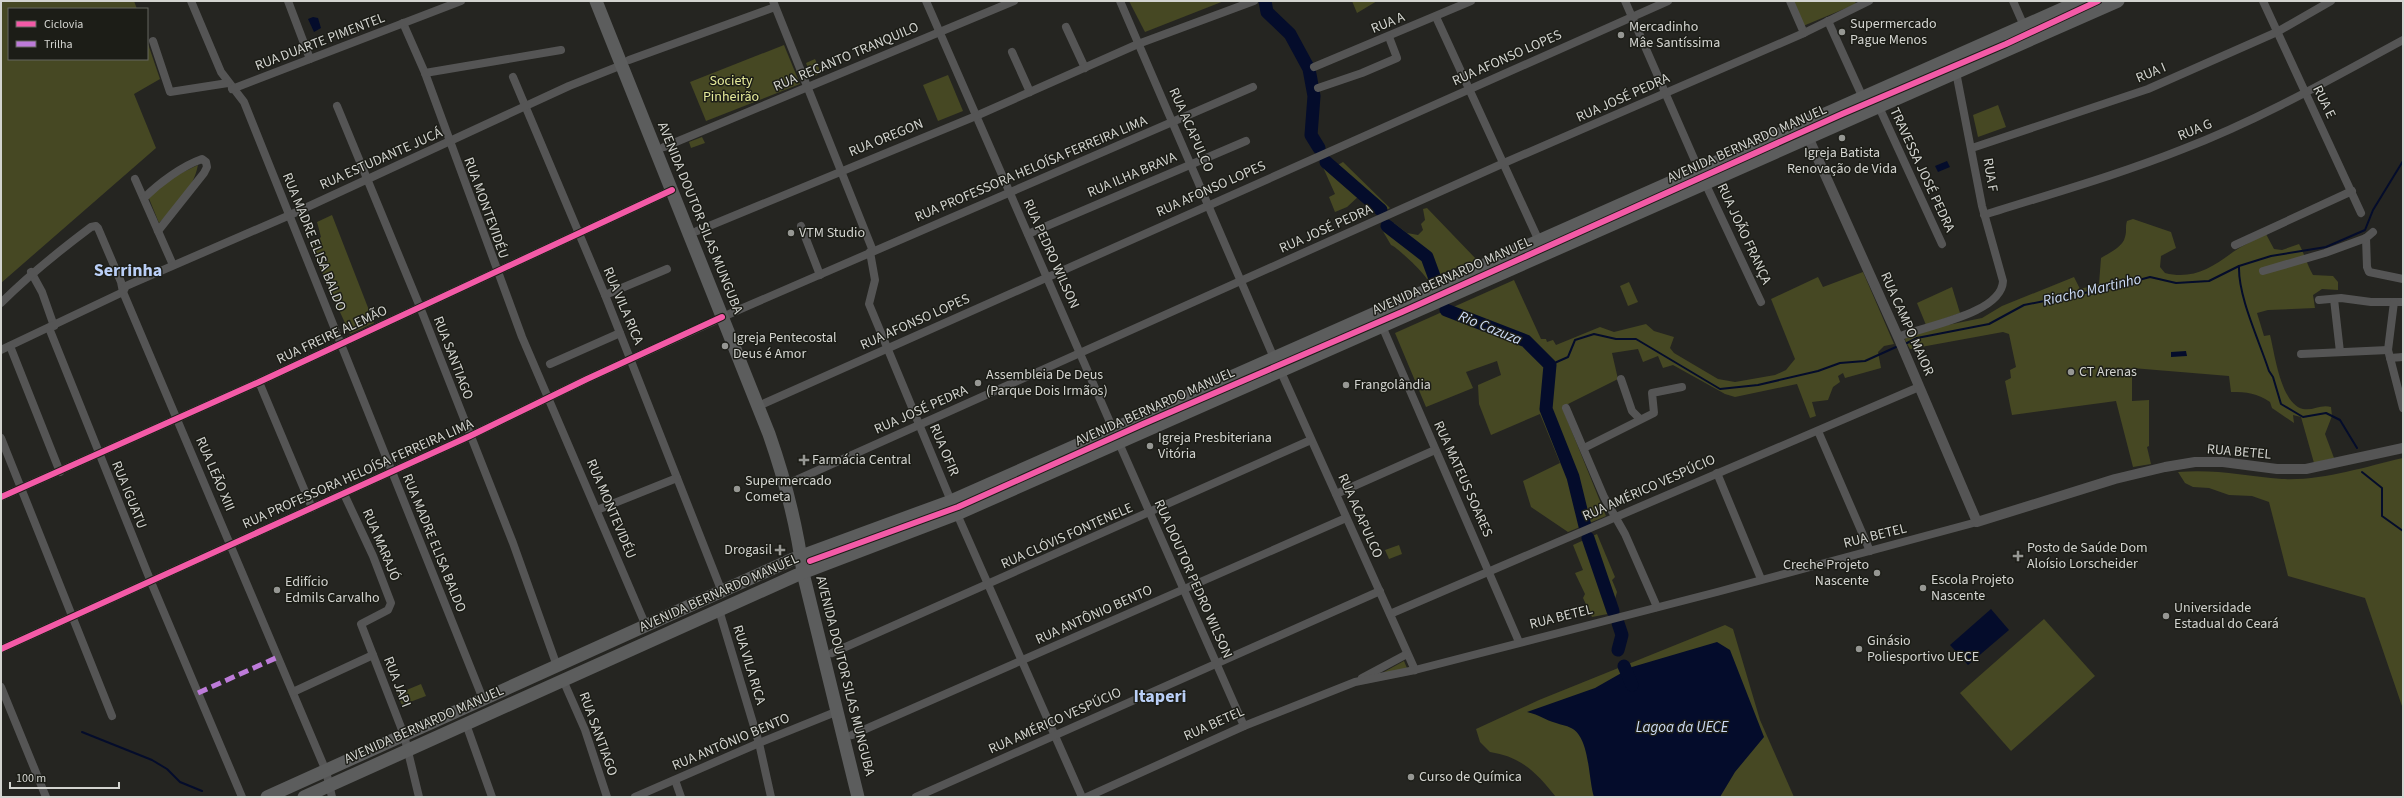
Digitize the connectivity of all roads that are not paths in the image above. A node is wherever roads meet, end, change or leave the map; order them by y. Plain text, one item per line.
1 (191, 1) edge
2 (288, 1) edge
3 (461, 1) edge
4 (596, 1) edge
5 (605, 1) edge
6 (926, 1) edge
7 (1014, 1) edge
8 (1120, 1) edge
9 (1254, 1) edge
10 (1625, 1) edge
11 (1668, 1) edge
12 (1790, 1) edge
13 (2013, 1) edge
14 (2080, 1) edge
15 (2118, 1) edge
16 (2263, 1) edge
17 (2331, 1) edge
18 (1465, 2) edge
19 (1864, 2) edge
20 (448, 3) edge
21 (1002, 3) edge
22 (774, 4) edge
23 (1436, 17) junction
24 (1632, 17) junction
25 (1828, 21) junction
26 (403, 23) junction
27 (2024, 26) junction
28 (1066, 27) dead end
29 (940, 32) junction
30 (2277, 32) junction
31 (1804, 33) junction
32 (1389, 37) junction
33 (2403, 40) edge
34 (153, 41) dead end
35 (1138, 44) junction
36 (561, 50) dead end
37 (1012, 52) dead end
38 (310, 59) junction
39 (625, 63) junction
40 (1314, 67) dead end
41 (1085, 68) junction
42 (1956, 72) junction
43 (425, 73) junction
44 (513, 77) dead end
45 (230, 86) junction
46 (1253, 87) dead end
47 (807, 88) junction
48 (1318, 88) dead end
49 (1469, 89) junction
50 (1030, 92) junction
51 (1666, 93) junction
52 (2305, 93) junction
53 (1863, 98) junction
54 (337, 106) dead end
55 (525, 107) junction
56 (1879, 107) junction
57 (976, 116) junction
58 (1173, 122) junction
59 (1809, 139) junction
60 (1246, 141) dead end
61 (449, 143) junction
62 (664, 147) junction
63 (1972, 148) junction
64 (1504, 163) junction
65 (1191, 164) junction
66 (841, 170) junction
67 (1699, 170) junction
68 (368, 178) junction
69 (135, 179) dead end
70 (1707, 184) junction
71 (672, 190) junction
72 (2352, 191) junction
73 (1010, 192) junction
74 (1641, 196) junction
75 (144, 198) junction
76 (1209, 204) junction
77 (1647, 210) junction
78 (2361, 213) dead end
79 (290, 215) junction
80 (1984, 215) junction
81 (801, 226) dead end
82 (158, 231) junction
83 (697, 231) junction
84 (2373, 232) dead end
85 (1028, 234) junction
86 (578, 235) junction
87 (2366, 238) junction
88 (1539, 241) junction
89 (1942, 244) dead end
90 (2235, 245) dead end
91 (871, 252) junction
92 (173, 266) junction
93 (666, 269) dead end
94 (2264, 271) dead end
95 (31, 272) junction
96 (497, 272) junction
97 (820, 275) junction
98 (1046, 277) junction
99 (2403, 279) edge
100 (1242, 281) junction
101 (123, 292) junction
102 (605, 295) junction
103 (2334, 299) junction
104 (2319, 300) dead end
105 (1761, 302) dead end
106 (2399, 302) edge
107 (1, 303) edge
108 (420, 307) junction
109 (726, 315) junction
110 (1382, 326) junction
111 (52, 327) junction
112 (620, 333) junction
113 (1329, 334) junction
114 (1898, 337) junction
115 (340, 344) junction
116 (10, 346) junction
117 (1302, 346) junction
118 (1336, 347) junction
119 (888, 348) junction
120 (1, 350) edge
121 (1080, 352) junction
122 (2340, 352) junction
123 (2301, 354) dead end
124 (2389, 354) junction
125 (2403, 357) edge
126 (1274, 358) junction
127 (631, 360) junction
128 (1308, 360) junction
129 (550, 364) dead end
130 (1281, 372) junction
131 (1621, 379) dead end
132 (259, 382) junction
133 (1682, 387) dead end
134 (1919, 387) junction
135 (549, 399) junction
136 (765, 403) junction
137 (1566, 408) dead end
138 (2403, 408) edge
139 (177, 419) junction
140 (1640, 419) junction
141 (919, 426) junction
142 (1112, 430) junction
143 (1818, 432) junction
144 (470, 436) junction
145 (1, 438) edge
146 (1311, 440) junction
147 (1119, 443) junction
148 (1584, 448) junction
149 (2403, 448) edge
150 (1435, 450) junction
151 (4, 451) edge
152 (100, 454) junction
153 (60, 472) junction
154 (391, 472) junction
155 (1717, 473) junction
156 (677, 478) junction
157 (794, 481) junction
158 (21, 488) junction
159 (344, 494) junction
160 (1336, 494) junction
161 (1, 497) edge
162 (952, 500) junction
163 (312, 508) junction
164 (597, 510) junction
165 (1150, 513) junction
166 (957, 514) junction
167 (1616, 517) junction
168 (1346, 518) junction
169 (1977, 522) junction
170 (231, 545) junction
171 (1870, 551) junction
172 (805, 554) junction
173 (1490, 571) junction
174 (807, 572) junction
175 (1761, 579) junction
176 (151, 582) junction
177 (988, 585) junction
178 (1183, 590) junction
179 (1380, 591) junction
180 (722, 592) junction
181 (1657, 607) junction
182 (719, 610) junction
183 (1390, 614) junction
184 (72, 617) junction
185 (361, 624) joint
186 (646, 626) junction
187 (1519, 642) junction
188 (1, 649) edge
189 (832, 653) junction
190 (1407, 654) junction
191 (373, 655) junction
192 (1022, 662) junction
193 (1217, 664) junction
194 (557, 666) junction
195 (1416, 670) junction
196 (563, 680) junction
197 (1355, 682) junction
198 (1, 687) edge
199 (293, 692) junction
200 (482, 699) junction
201 (838, 711) junction
202 (112, 716) dead end
203 (466, 724) junction
204 (1244, 726) junction
205 (404, 735) junction
206 (852, 735) junction
207 (1056, 736) junction
208 (759, 743) junction
209 (407, 750) junction
210 (326, 771) junction
211 (676, 780) junction
212 (331, 791) edge
213 (858, 796) edge
214 (46, 797) edge
215 (242, 797) edge
216 (267, 797) edge
217 (304, 797) edge
218 (419, 797) edge
219 (492, 797) edge
220 (607, 797) edge
221 (635, 797) edge
222 (681, 797) edge
223 (771, 797) edge
224 (916, 797) edge
225 (1082, 797) edge
226 (1087, 797) edge

1 - 45 street, RUA MADRE ELISA BALDO
2 - 38 street
3 - 20 street, RUA DUARTE PIMENTEL
4 - 39 main road, AVENIDA DOUTOR SILAS MUNGUBA
5 - 39 main road, AVENIDA DOUTOR SILAS MUNGUBA
6 - 29 street, RUA PEDRO WILSON
7 - 21 street, RUA RECANTO TRANQUILO
8 - 35 street, RUA ACAPULCO
9 - 35 street, RUA OREGON
10 - 24 street, RUA JOÃO FRANÇA
11 - 24 street, RUA AFONSO LOPES
12 - 31 street
13 - 27 street
14 - 27 main road, AVENIDA BERNARDO MANUEL
15 - 42 main road, AVENIDA BERNARDO MANUEL
16 - 30 street, RUA E
17 - 30 street, RUA I
18 - 23 street, RUA A
19 - 25 street, RUA JOSÉ PEDRA
20 - 26 street, RUA DUARTE PIMENTEL
21 - 29 street, RUA RECANTO TRANQUILO
22 - 39 street, RUA ESTUDANTE JUCÁ
22 - 47 street, RUA OFIR
23 - 32 street, RUA A
23 - 49 street
24 - 49 street, RUA AFONSO LOPES
24 - 51 street, RUA JOÃO FRANÇA
25 - 31 street, RUA JOSÉ PEDRA
25 - 53 street
26 - 38 street, RUA DUARTE PIMENTEL
26 - 43 street, RUA MONTEVIDÉU
27 - 53 main road, AVENIDA BERNARDO MANUEL
28 - 41 street
29 - 47 street, RUA RECANTO TRANQUILO
29 - 57 street, RUA PEDRO WILSON
30 - 52 street, RUA E
30 - 63 street, RUA I
31 - 51 street, RUA JOSÉ PEDRA
32 - 40 street, RUA A
32 - 48 street
33 - 52 street, RUA G
34 - 45 street, RUA DUARTE PIMENTEL
35 - 41 street, RUA OREGON
35 - 58 street, RUA ACAPULCO
36 - 43 street
37 - 50 street
38 - 45 street, RUA DUARTE PIMENTEL
39 - 55 street, RUA ESTUDANTE JUCÁ
39 - 62 main road, AVENIDA DOUTOR SILAS MUNGUBA
39 - 71 main road, AVENIDA DOUTOR SILAS MUNGUBA
41 - 50 street, RUA OREGON
42 - 56 main road, AVENIDA BERNARDO MANUEL
42 - 63 street, RUA F
43 - 61 street, RUA MONTEVIDÉU
44 - 55 street, RUA VILA RICA
45 - 79 street, RUA MADRE ELISA BALDO
46 - 58 street, RUA PROFESSORA HELOÍSA FERREIRA LIMA
47 - 62 street, RUA RECANTO TRANQUILO
47 - 66 street, RUA OFIR
49 - 64 street
49 - 76 street, RUA AFONSO LOPES
50 - 57 street, RUA OREGON
51 - 64 street, RUA JOSÉ PEDRA
51 - 67 street, RUA JOÃO FRANÇA
52 - 72 street, RUA E
52 - 80 street, RUA G
53 - 67 main road, AVENIDA BERNARDO MANUEL
54 - 68 street, RUA SANTIAGO
55 - 61 street, RUA ESTUDANTE JUCÁ
55 - 86 street, RUA VILA RICA
56 - 59 main road, AVENIDA BERNARDO MANUEL
56 - 89 street, TRAVESSA JOSÉ PEDRA
57 - 66 street, RUA OREGON
57 - 73 street, RUA PEDRO WILSON
58 - 65 street, RUA ACAPULCO
58 - 73 street, RUA PROFESSORA HELOÍSA FERREIRA LIMA
59 - 70 main road, AVENIDA BERNARDO MANUEL
59 - 114 street, RUA CAMPO MAIOR
60 - 65 street, RUA ILHA BRAVA
61 - 68 street, RUA ESTUDANTE JUCÁ
61 - 96 street, RUA MONTEVIDÉU
62 - 83 main road, AVENIDA DOUTOR SILAS MUNGUBA
63 - 80 street, RUA F
64 - 88 street
64 - 100 street, RUA JOSÉ PEDRA
65 - 76 street, RUA ACAPULCO
65 - 85 street, RUA ILHA BRAVA
66 - 83 street, RUA OREGON
66 - 91 street, RUA OFIR
67 - 70 street, RUA JOÃO FRANÇA
67 - 74 main road, AVENIDA BERNARDO MANUEL
68 - 79 street, RUA ESTUDANTE JUCÁ
68 - 108 street, RUA SANTIAGO
69 - 75 street
70 - 77 main road, AVENIDA BERNARDO MANUEL
70 - 105 street, RUA JOÃO FRANÇA
71 - 86 street, RUA FREIRE ALEMÃO
71 - 109 main road, AVENIDA DOUTOR SILAS MUNGUBA
72 - 78 street, RUA E
72 - 90 street
73 - 85 street, RUA PEDRO WILSON
73 - 91 street, RUA PROFESSORA HELOÍSA FERREIRA LIMA
74 - 77 main road
74 - 88 main road, AVENIDA BERNARDO MANUEL
75 - 82 street
75 - 82 street
76 - 98 street, RUA AFONSO LOPES
76 - 100 street, RUA ACAPULCO
77 - 110 main road, AVENIDA BERNARDO MANUEL
79 - 92 street, RUA ESTUDANTE JUCÁ
79 - 115 street, RUA MADRE ELISA BALDO
80 - 114 street, RUA F
81 - 97 street
82 - 92 street
83 - 109 main road, AVENIDA DOUTOR SILAS MUNGUBA
84 - 87 street
85 - 98 street, RUA PEDRO WILSON
86 - 96 street, RUA FREIRE ALEMÃO
86 - 102 street, RUA VILA RICA
87 - 94 street
87 - 99 street
88 - 113 main road, AVENIDA BERNARDO MANUEL
91 - 97 street, RUA PROFESSORA HELOÍSA FERREIRA LIMA
91 - 119 street, RUA OFIR
92 - 101 street, RUA ESTUDANTE JUCÁ
93 - 102 street
95 - 101 street, RUA LEÃO XIII
95 - 107 street
95 - 111 street, RUA IGUATU
96 - 108 street, RUA FREIRE ALEMÃO
96 - 135 street, RUA MONTEVIDÉU
97 - 109 street, RUA PROFESSORA HELOÍSA FERREIRA LIMA
98 - 119 street, RUA AFONSO LOPES
98 - 121 street, RUA PEDRO WILSON
100 - 121 street, RUA JOSÉ PEDRA
100 - 126 street, RUA ACAPULCO
101 - 111 street, RUA ESTUDANTE JUCÁ
101 - 139 street, RUA LEÃO XIII
102 - 112 street, RUA VILA RICA
103 - 104 street
103 - 106 street
103 - 122 street
106 - 124 street
108 - 115 street, RUA FREIRE ALEMÃO
108 - 144 street, RUA SANTIAGO
109 - 127 street, RUA PROFESSORA HELOÍSA FERREIRA LIMA
109 - 136 main road, AVENIDA DOUTOR SILAS MUNGUBA
109 - 172 main road, AVENIDA DOUTOR SILAS MUNGUBA
110 - 118 main road, AVENIDA BERNARDO MANUEL
110 - 150 street, RUA MATEUS SOARES
111 - 116 street, RUA ESTUDANTE JUCÁ
111 - 152 street, RUA IGUATU
112 - 127 street, RUA VILA RICA
112 - 129 street
113 - 117 main road, AVENIDA BERNARDO MANUEL
113 - 118 main road
114 - 134 street, RUA CAMPO MAIOR
115 - 132 street, RUA FREIRE ALEMÃO
115 - 154 street, RUA MADRE ELISA BALDO
116 - 120 street, RUA ESTUDANTE JUCÁ
116 - 153 street
117 - 126 main road, AVENIDA BERNARDO MANUEL
117 - 128 main road
118 - 128 main road, AVENIDA BERNARDO MANUEL
119 - 136 street, RUA AFONSO LOPES
119 - 141 street, RUA OFIR
121 - 141 street, RUA JOSÉ PEDRA
121 - 142 street, RUA PEDRO WILSON
122 - 123 street
122 - 124 street
124 - 125 street
124 - 138 street
126 - 142 main road, AVENIDA BERNARDO MANUEL
127 - 135 street, RUA PROFESSORA HELOÍSA FERREIRA LIMA
127 - 156 street, RUA VILA RICA
128 - 130 main road, AVENIDA BERNARDO MANUEL
130 - 146 street, RUA ACAPULCO
130 - 147 main road, AVENIDA BERNARDO MANUEL
131 - 140 street
132 - 139 street, RUA FREIRE ALEMÃO
132 - 163 street
133 - 140 street
134 - 143 street, RUA AMÉRICO VESPÚCIO
134 - 169 street, RUA CAMPO MAIOR
135 - 144 street, RUA PROFESSORA HELOÍSA FERREIRA LIMA
135 - 164 street, RUA MONTEVIDÉU
136 - 157 main road, AVENIDA DOUTOR SILAS MUNGUBA
137 - 148 street
139 - 152 street, RUA FREIRE ALEMÃO
139 - 170 street, RUA LEÃO XIII
140 - 148 street
141 - 157 street, RUA JOSÉ PEDRA
141 - 162 street, RUA OFIR
142 - 162 main road, AVENIDA BERNARDO MANUEL
143 - 155 street, RUA AMÉRICO VESPÚCIO
143 - 171 street
144 - 154 street, RUA PROFESSORA HELOÍSA FERREIRA LIMA
144 - 194 street, RUA SANTIAGO
145 - 151 street
146 - 160 street, RUA ACAPULCO
146 - 165 street, RUA CLÓVIS FONTENELE
147 - 165 street, RUA DOUTOR PEDRO WILSON
147 - 166 main road, AVENIDA BERNARDO MANUEL
148 - 167 street
149 - 169 street, RUA BETEL
150 - 160 street
150 - 173 street, RUA MATEUS SOARES
151 - 158 street
152 - 153 street, RUA FREIRE ALEMÃO
152 - 176 street, RUA IGUATU
153 - 158 street, RUA FREIRE ALEMÃO
154 - 159 street, RUA PROFESSORA HELOÍSA FERREIRA LIMA
154 - 200 street, RUA MADRE ELISA BALDO
155 - 167 street, RUA AMÉRICO VESPÚCIO
155 - 175 street
156 - 164 street
156 - 180 street, RUA VILA RICA
157 - 172 main road, AVENIDA DOUTOR SILAS MUNGUBA
158 - 161 street, RUA FREIRE ALEMÃO
158 - 184 street
159 - 163 street, RUA PROFESSORA HELOÍSA FERREIRA LIMA
159 - 185 street, RUA MARAJÓ
160 - 168 street, RUA ACAPULCO
162 - 172 main road, AVENIDA BERNARDO MANUEL
163 - 170 street, RUA PROFESSORA HELOÍSA FERREIRA LIMA
164 - 186 street, RUA MONTEVIDÉU
165 - 177 street, RUA CLÓVIS FONTENELE
165 - 178 street, RUA DOUTOR PEDRO WILSON
166 - 174 main road, AVENIDA BERNARDO MANUEL
166 - 177 street
167 - 173 street, RUA AMÉRICO VESPÚCIO
167 - 181 street
168 - 178 street, RUA ANTÔNIO BENTO
168 - 179 street, RUA ACAPULCO
169 - 171 street, RUA BETEL
170 - 176 street, RUA PROFESSORA HELOÍSA FERREIRA LIMA
170 - 199 street, RUA LEÃO XIII
171 - 175 street, RUA BETEL
172 - 174 main road, AVENIDA DOUTOR SILAS MUNGUBA
172 - 180 main road, AVENIDA BERNARDO MANUEL
173 - 183 street, RUA AMÉRICO VESPÚCIO
173 - 187 street, RUA MATEUS SOARES
174 - 182 main road, AVENIDA BERNARDO MANUEL
174 - 189 main road, AVENIDA DOUTOR SILAS MUNGUBA
174 - 201 main road, AVENIDA DOUTOR SILAS MUNGUBA
175 - 181 street, RUA BETEL
176 - 184 street, RUA PROFESSORA HELOÍSA FERREIRA LIMA
176 - 215 street, RUA IGUATU
177 - 189 street, RUA CLÓVIS FONTENELE
177 - 192 street
178 - 192 street, RUA ANTÔNIO BENTO
178 - 193 street, RUA DOUTOR PEDRO WILSON
179 - 183 street, RUA ACAPULCO
179 - 193 street, RUA AMÉRICO VESPÚCIO
180 - 186 main road, AVENIDA BERNARDO MANUEL
181 - 187 street, RUA BETEL
182 - 196 main road, AVENIDA BERNARDO MANUEL
182 - 208 street, RUA VILA RICA
183 - 190 street, RUA ACAPULCO
184 - 188 street, RUA PROFESSORA HELOÍSA FERREIRA LIMA
184 - 202 street
185 - 191 street, RUA JAPI
186 - 194 main road, AVENIDA BERNARDO MANUEL
187 - 195 street, RUA BETEL
189 - 206 main road, AVENIDA DOUTOR SILAS MUNGUBA
190 - 195 street, RUA ACAPULCO
190 - 197 street, RUA BETEL
191 - 199 street
191 - 205 street, RUA JAPI
192 - 206 street, RUA ANTÔNIO BENTO
192 - 207 street
193 - 204 street, RUA DOUTOR PEDRO WILSON
193 - 207 street, RUA AMÉRICO VESPÚCIO
194 - 200 main road, AVENIDA BERNARDO MANUEL
195 - 197 street, RUA BETEL
196 - 203 main road, AVENIDA BERNARDO MANUEL
196 - 220 street, RUA SANTIAGO
197 - 204 street, RUA BETEL
198 - 214 street
199 - 210 street, RUA LEÃO XIII
200 - 205 main road, AVENIDA BERNARDO MANUEL
201 - 208 street, RUA ANTÔNIO BENTO
201 - 213 main road, AVENIDA DOUTOR SILAS MUNGUBA
203 - 209 main road, AVENIDA BERNARDO MANUEL
203 - 219 street
204 - 226 street, RUA BETEL
205 - 209 street, RUA JAPI
205 - 210 main road, AVENIDA BERNARDO MANUEL
206 - 213 main road, AVENIDA DOUTOR SILAS MUNGUBA
207 - 224 street, RUA AMÉRICO VESPÚCIO
207 - 225 street
208 - 211 street, RUA ANTÔNIO BENTO
208 - 223 street, RUA VILA RICA
209 - 212 main road, AVENIDA BERNARDO MANUEL
209 - 218 street, RUA JAPI
210 - 212 street, RUA LEÃO XIII
210 - 216 main road, AVENIDA BERNARDO MANUEL
211 - 221 street, RUA ANTÔNIO BENTO
211 - 222 street
212 - 217 main road, AVENIDA BERNARDO MANUEL

